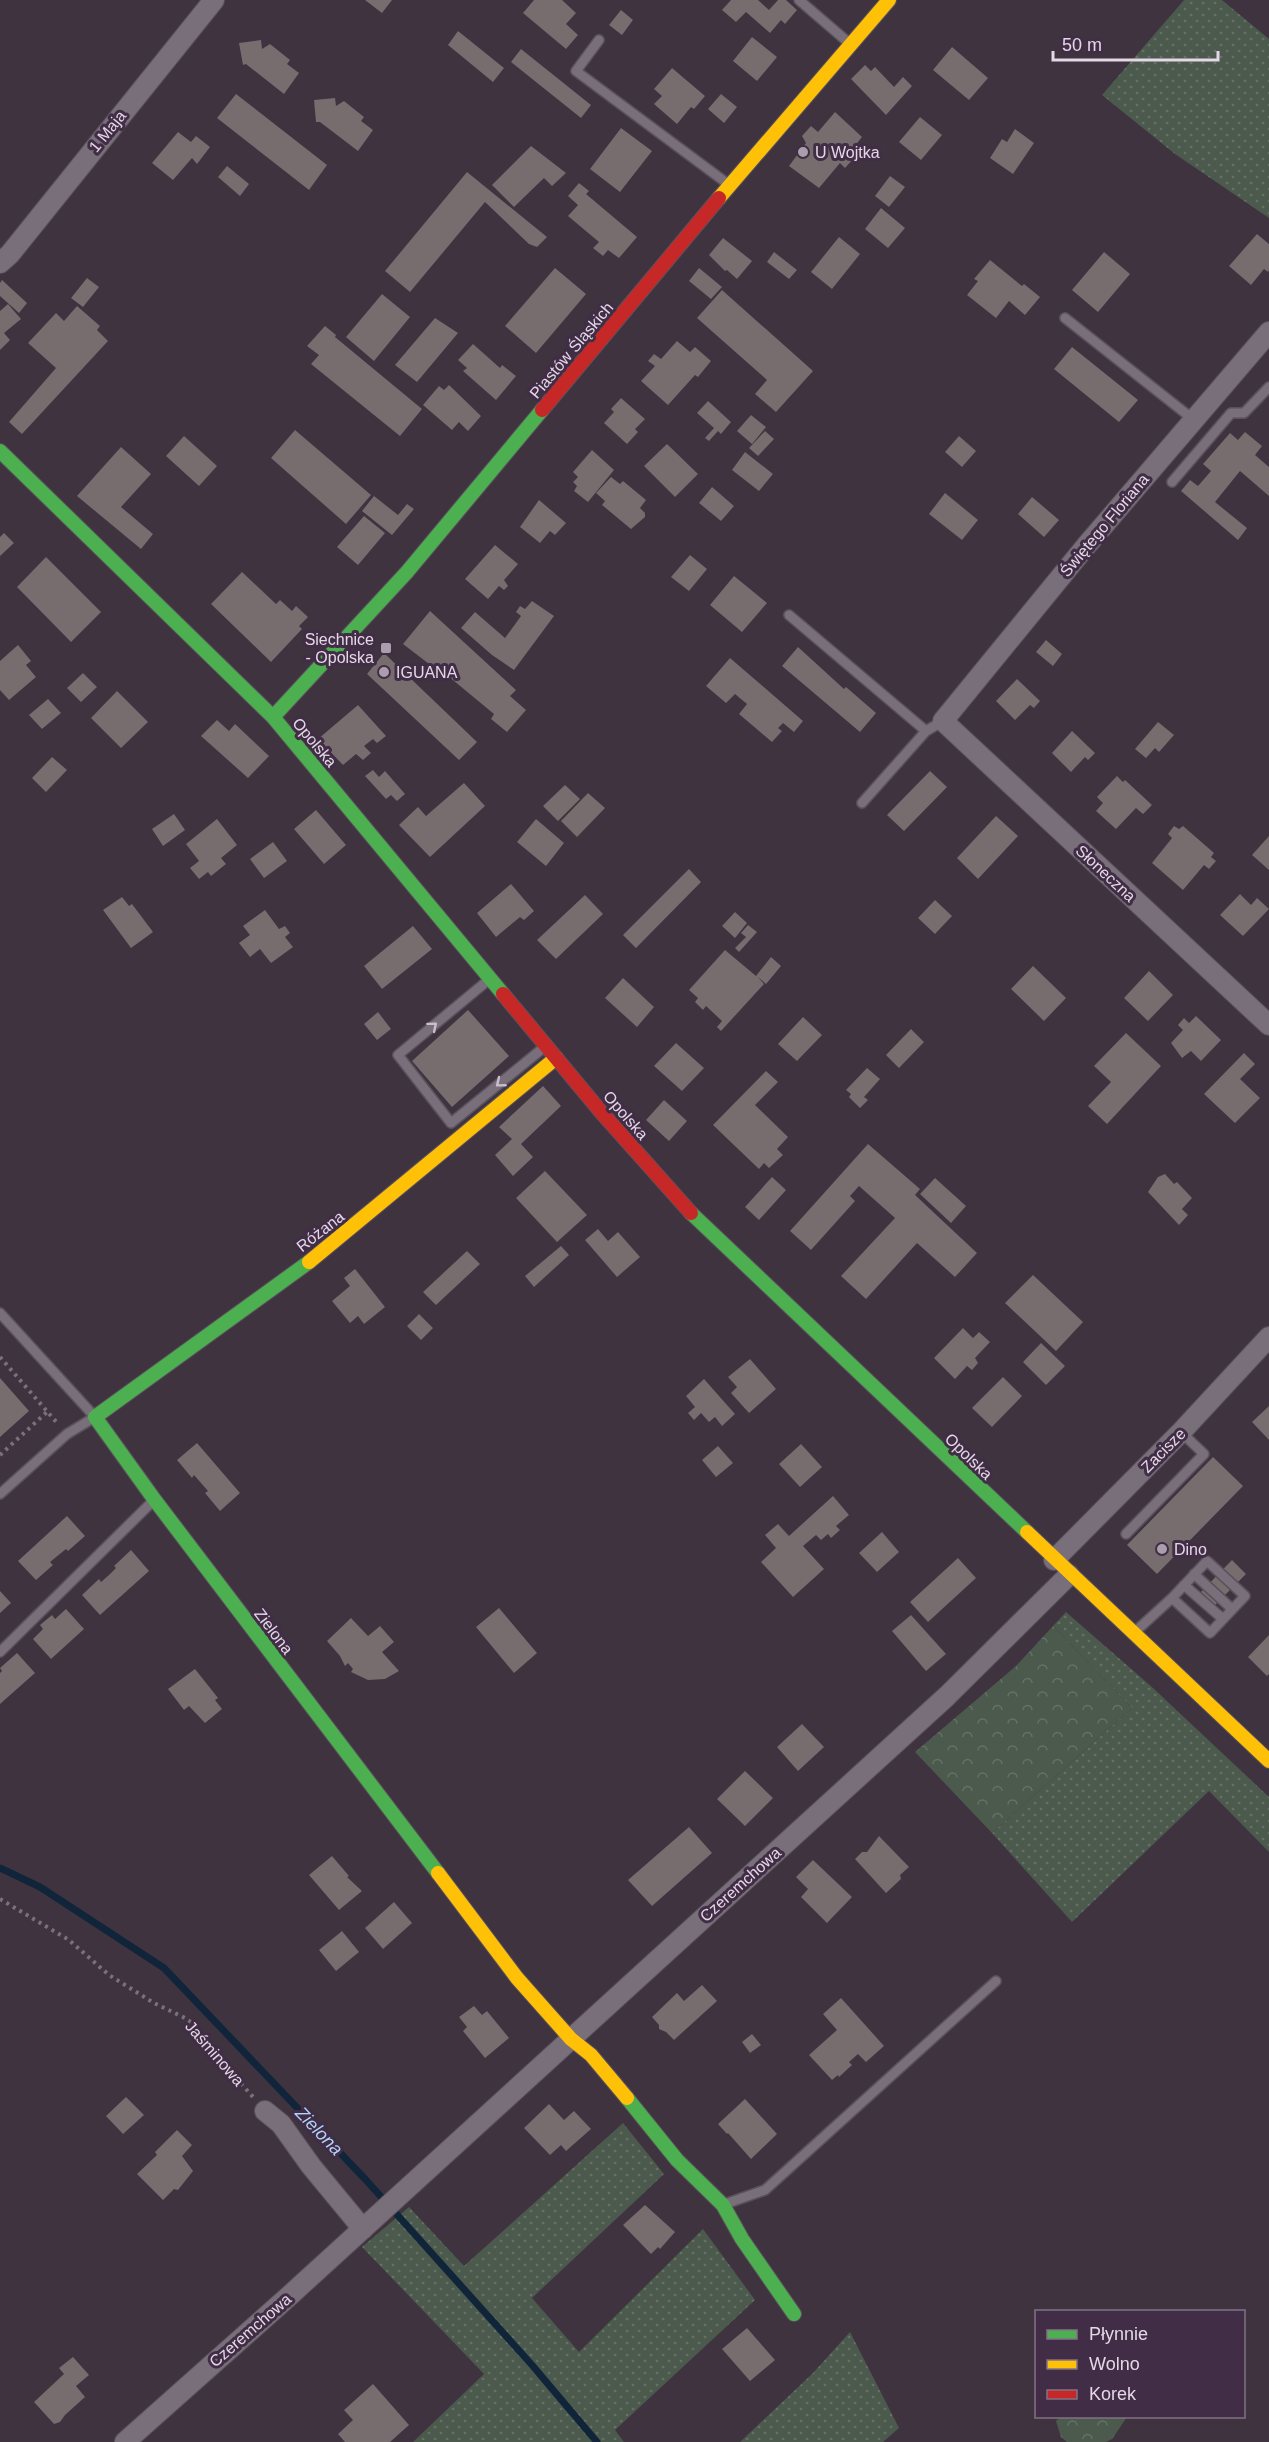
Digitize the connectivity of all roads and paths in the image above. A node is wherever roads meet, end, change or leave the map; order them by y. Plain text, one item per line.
1 (214, 0) edge
2 (799, 0) edge
3 (889, 0) edge
4 (599, 40) dead end
5 (851, 45) junction
6 (730, 185) junction
7 (0, 263) edge
8 (1065, 318) dead end
9 (1269, 332) edge
10 (1269, 387) edge
11 (1194, 420) junction
12 (0, 451) edge
13 (1172, 482) dead end
14 (789, 615) dead end
15 (273, 717) junction
16 (934, 726) junction
17 (862, 803) dead end
18 (490, 978) junction
19 (1269, 1025) edge
20 (546, 1046) junction
21 (556, 1058) junction
22 (0, 1313) edge
23 (1269, 1337) edge
24 (0, 1357) edge
25 (47, 1412) junction
26 (95, 1418) junction
27 (1181, 1432) junction
28 (67, 1434) junction
29 (0, 1455) edge
30 (0, 1494) edge
31 (154, 1499) junction
32 (1126, 1534) dead end
33 (1054, 1560) junction
34 (1194, 1574) junction
35 (1069, 1575) junction
36 (1184, 1585) junction
37 (1172, 1598) junction
38 (1232, 1609) junction
39 (1223, 1619) junction
40 (1134, 1634) junction
41 (0, 1652) edge
42 (1269, 1761) edge
43 (0, 1899) edge
44 (996, 1981) dead end
45 (571, 2039) junction
46 (265, 2111) joint
47 (723, 2205) junction
48 (369, 2223) junction
49 (794, 2314) dead end
50 (124, 2442) edge

1 - 7 street, 1 Maja
2 - 5 lane
3 - 5 street, Piastów Śląskich
4 - 6 lane
5 - 6 street, Piastów Śląskich
6 - 15 street, Piastów Śląskich
8 - 11 lane
9 - 11 street, Świętego Floriana
10 - 13 lane
11 - 16 street, Świętego Floriana
12 - 15 street, Opolska
14 - 16 lane
15 - 18 street, Opolska
16 - 17 lane
16 - 19 street, Słoneczna
18 - 20 street, Opolska
20 -> 18 lane
20 - 21 street, Opolska
21 - 26 street, Różana
21 - 33 street, Opolska
22 - 26 lane, Zielona
23 - 27 street, Zacisze
24 - 25 path
25 - 28 path
25 - 29 path
26 - 28 lane
26 - 31 street, Zielona
27 - 32 lane
27 - 33 street, Zacisze
28 - 30 lane
31 - 41 lane
31 - 45 street, Zielona
33 - 35 street, Opolska
34 - 36 lane
34 - 38 lane
34 - 38 lane
35 - 40 street, Opolska
35 - 45 street, Czeremchowa
36 - 37 lane
36 - 39 lane
37 - 39 lane
37 - 40 lane
38 - 39 lane
40 - 42 street, Opolska
43 - 46 path, Jaśminowa
44 - 47 lane
45 - 47 street, Zielona
45 - 48 street, Czeremchowa
46 - 48 street
47 - 49 street, Zielona
48 - 50 street, Czeremchowa

